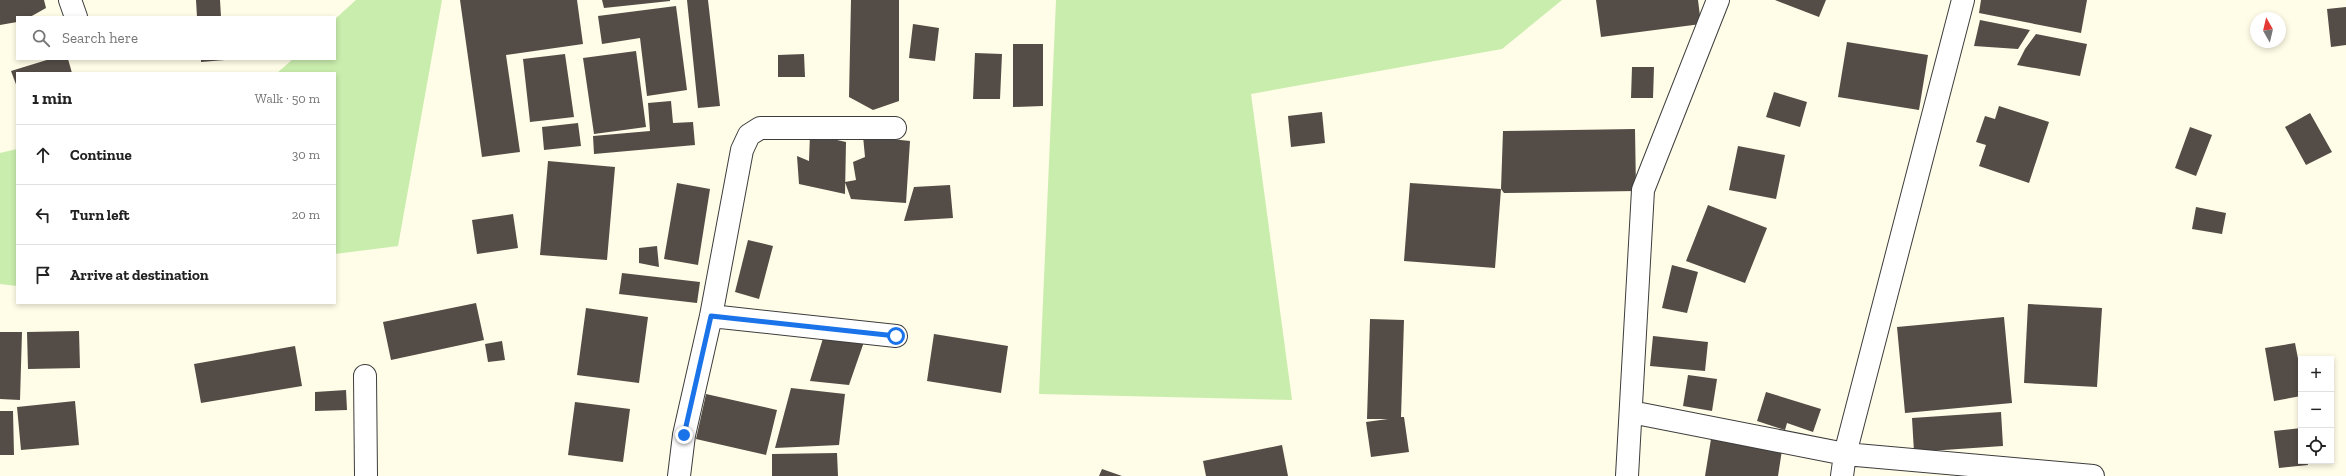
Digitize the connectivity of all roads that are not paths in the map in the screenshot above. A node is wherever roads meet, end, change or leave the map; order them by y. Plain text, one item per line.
1 (70, 0) edge
2 (1718, 0) edge
3 (1963, 0) edge
4 (76, 16) edge
5 (895, 128) dead end
6 (711, 316) junction
7 (896, 336) dead end
8 (365, 376) dead end
9 (1631, 412) junction
10 (1845, 454) junction
11 (366, 476) edge
12 (679, 476) edge
13 (1627, 476) edge
14 (1842, 476) edge
15 (2093, 476) edge

1 - 4 street
2 - 9 street
3 - 10 street
5 - 6 street
6 - 7 street
6 - 12 street
8 - 11 street
9 - 10 street
9 - 13 street
10 - 14 street
10 - 15 street

